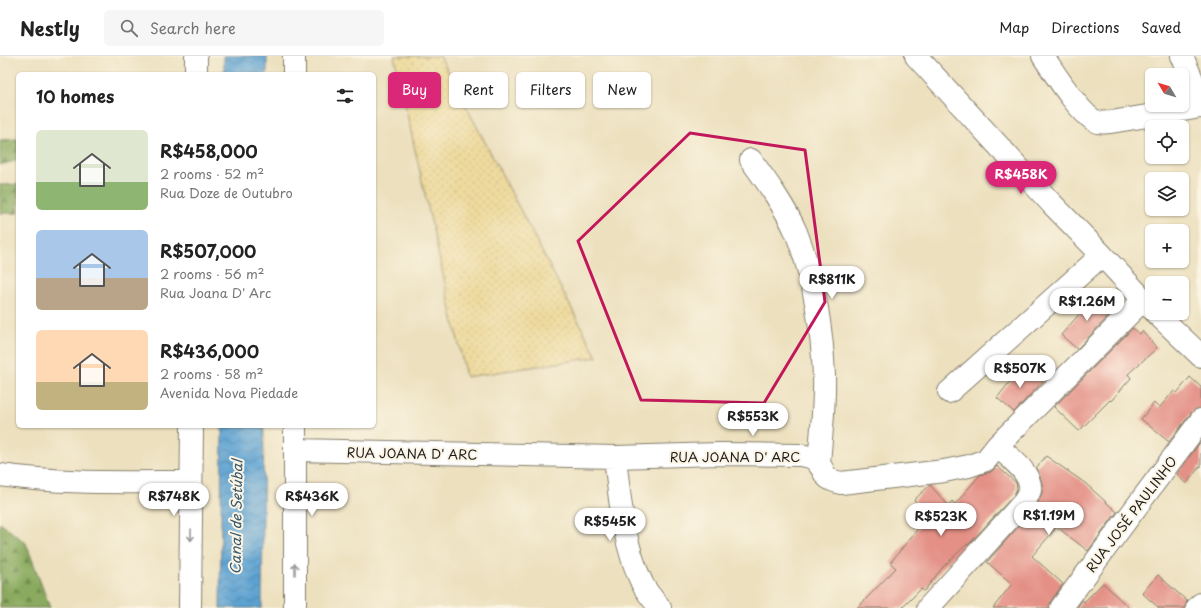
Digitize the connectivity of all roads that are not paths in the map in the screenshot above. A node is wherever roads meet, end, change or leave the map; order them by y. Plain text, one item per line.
1 (196, 56) edge
2 (294, 56) edge
3 (916, 56) edge
4 (1043, 56) edge
5 (1182, 56) edge
6 (196, 72) edge
7 (294, 72) edge
8 (1201, 100) edge
9 (1201, 106) edge
10 (751, 160) dead end
11 (1102, 255) junction
12 (1145, 302) edge
13 (1145, 312) edge
14 (1164, 320) edge
15 (1201, 356) edge
16 (949, 392) dead end
17 (1201, 420) edge
18 (192, 428) edge
19 (295, 428) edge
20 (997, 446) junction
21 (295, 450) junction
22 (615, 457) junction
23 (819, 464) junction
24 (0, 474) edge
25 (191, 482) junction
26 (1201, 604) edge
27 (190, 608) edge
28 (295, 608) edge
29 (660, 608) edge
30 (928, 608) edge
31 (1060, 608) edge
32 (1197, 608) edge

1 - 6 street
2 - 7 street
3 - 11 street
4 - 9 street
5 - 8 street
10 - 23 street
11 - 12 street
11 - 16 street
13 - 20 street, RUA JOANA D' ARC
14 - 15 street
17 - 31 street, RUA JOSÉ PAULINHO
18 - 25 street
19 - 21 street
20 - 23 street, RUA JOANA D' ARC
20 - 30 street
21 - 22 street, RUA JOANA D' ARC
28 -> 21 street
22 - 23 street, RUA JOANA D' ARC
22 - 29 street
24 - 25 street
25 -> 27 street
26 - 32 street

